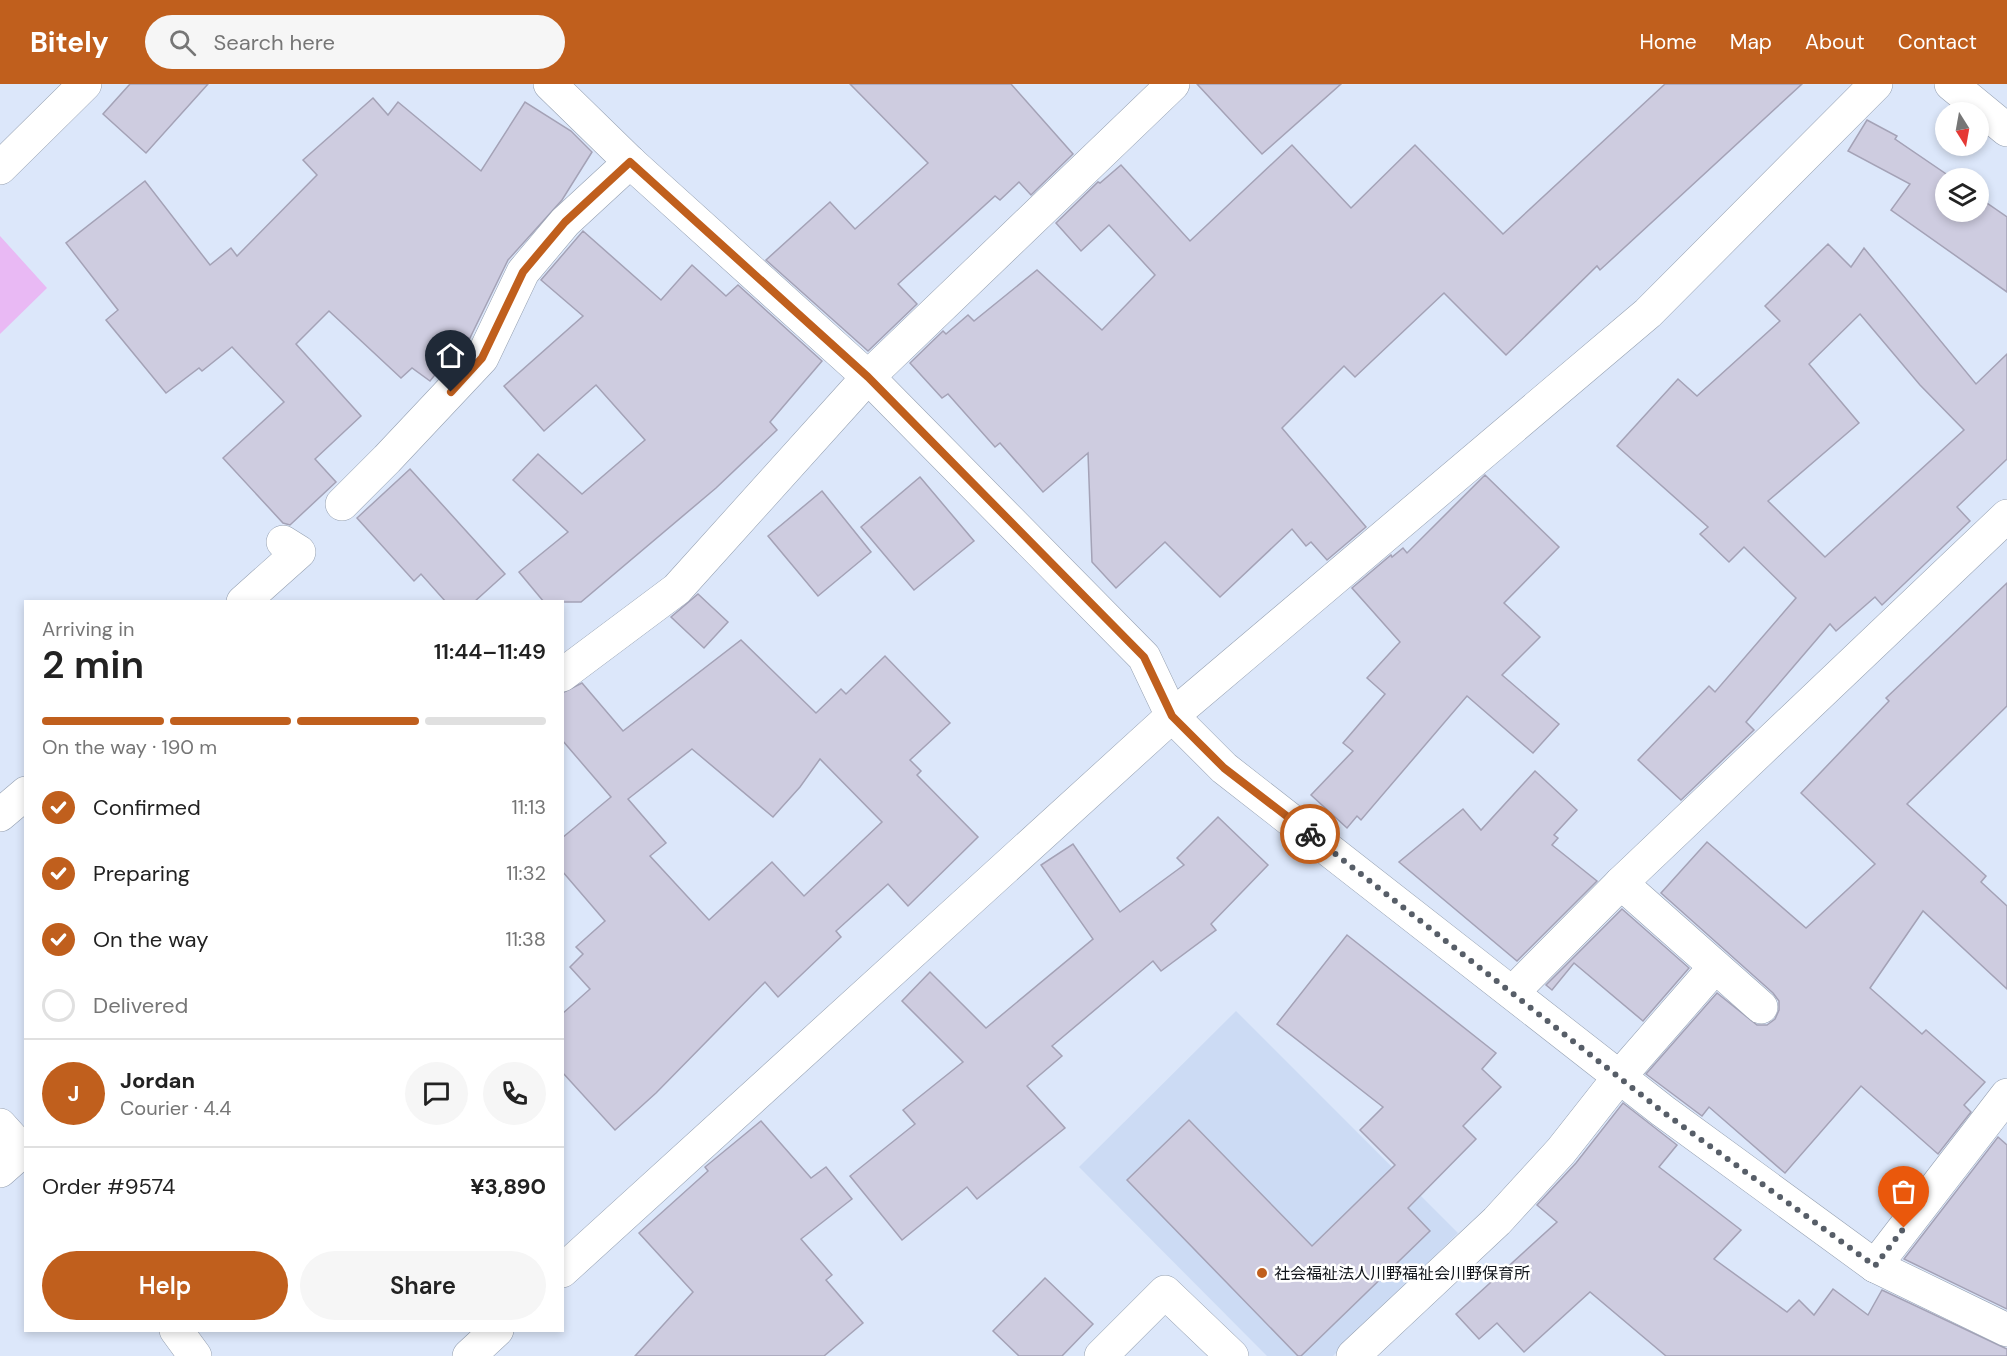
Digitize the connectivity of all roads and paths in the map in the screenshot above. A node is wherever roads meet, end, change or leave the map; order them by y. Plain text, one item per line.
1 (85, 84) edge
2 (550, 84) edge
3 (1173, 84) edge
4 (1876, 84) edge
5 (1951, 84) edge
6 (2007, 130) edge
7 (630, 162) junction
8 (0, 168) edge
9 (868, 377) junction
10 (342, 504) dead end
11 (2007, 516) edge
12 (283, 542) dead end
13 (245, 600) edge
14 (564, 674) edge
15 (1172, 716) junction
16 (24, 796) edge
17 (0, 815) edge
18 (1621, 884) junction
19 (1715, 967) junction
20 (1513, 992) junction
21 (1761, 1007) dead end
22 (1620, 1076) junction
23 (2007, 1095) edge
24 (0, 1125) edge
25 (18, 1156) edge
26 (1875, 1266) junction
27 (564, 1269) edge
28 (2007, 1330) edge
29 (177, 1332) edge
30 (495, 1332) edge
31 (195, 1356) edge
32 (469, 1356) edge
33 (1101, 1356) edge
34 (1232, 1356) edge
35 (1353, 1356) edge

1 - 8 street
2 - 7 street
3 - 9 street
4 - 15 street
5 - 6 street
7 - 9 street
7 - 10 street
9 - 14 street
9 - 15 street
11 - 18 street
12 - 13 street
15 - 20 street
15 - 27 street
16 - 17 street
18 - 19 street
18 - 20 street
19 - 21 street
19 - 22 street
20 - 22 street
22 - 26 street
22 - 35 street
23 - 26 street
24 - 25 street
26 - 28 street
29 - 31 street
30 - 32 street
33 - 34 street

